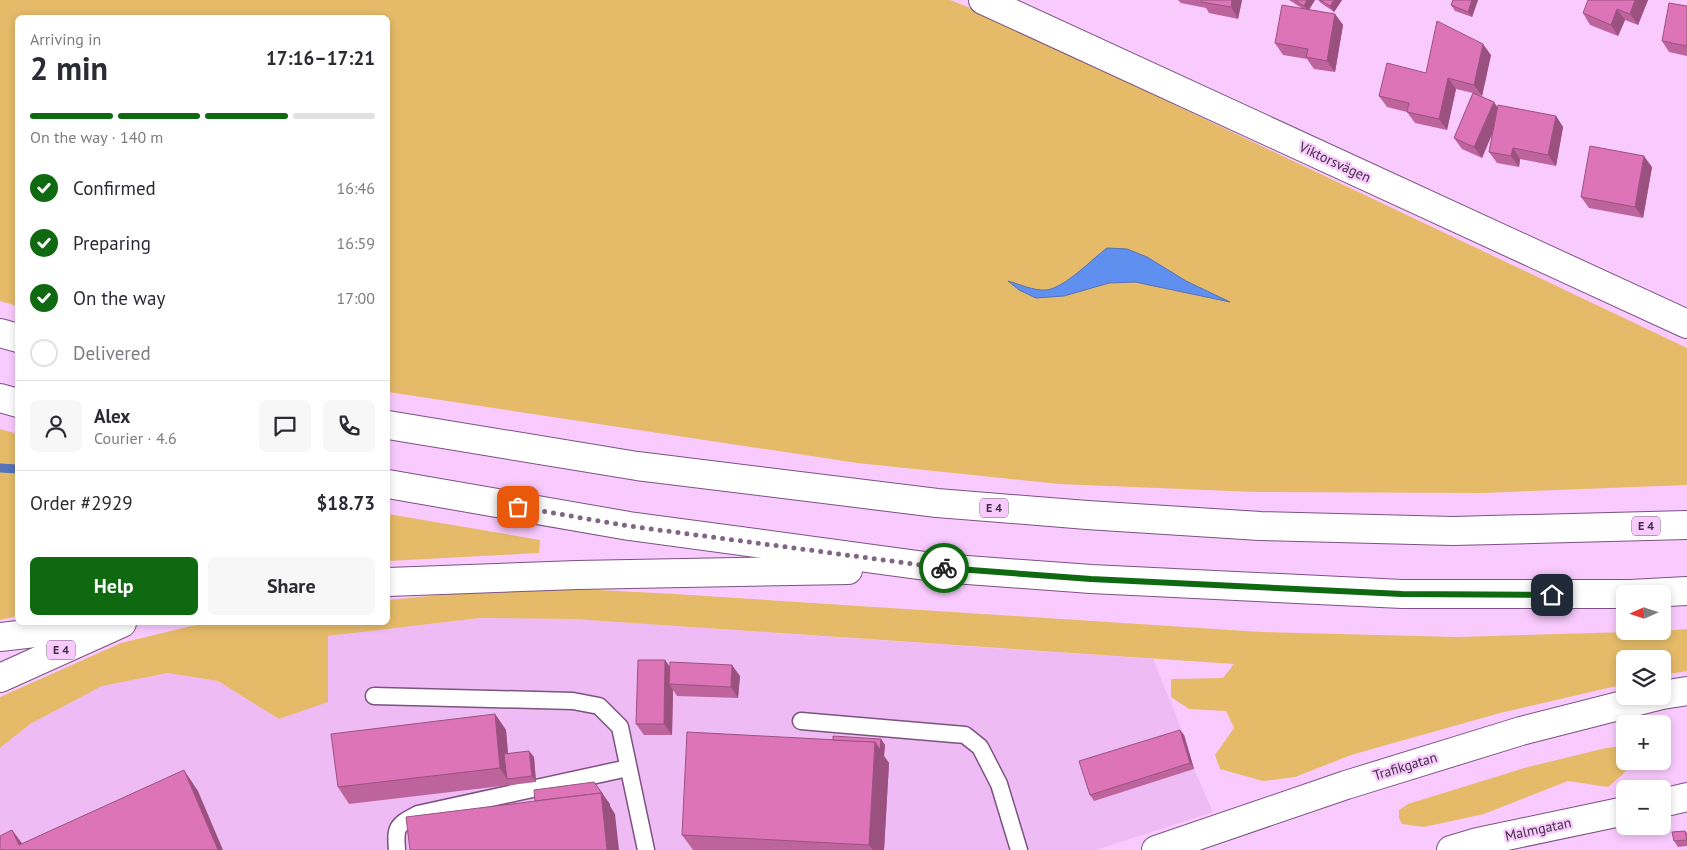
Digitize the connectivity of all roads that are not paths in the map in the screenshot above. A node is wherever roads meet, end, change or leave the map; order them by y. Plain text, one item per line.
1 (986, 1) edge
2 (1687, 324) edge
3 (0, 333) edge
4 (15, 337) edge
5 (0, 398) edge
6 (15, 402) edge
7 (390, 425) edge
8 (390, 484) edge
9 (1687, 525) edge
10 (940, 568) junction
11 (390, 582) edge
12 (1687, 591) edge
13 (1671, 592) edge
14 (1616, 594) edge
15 (105, 625) edge
16 (119, 625) edge
17 (0, 637) edge
18 (0, 678) edge
19 (1687, 691) edge
20 (1671, 694) edge
21 (374, 696) dead end
22 (1623, 705) edge
23 (801, 721) dead end
24 (628, 768) junction
25 (1687, 797) edge
26 (1671, 801) edge
27 (1616, 813) edge
28 (397, 850) edge
29 (646, 850) edge
30 (1019, 850) edge
31 (1156, 850) edge
32 (1451, 850) edge

1 - 2 main road, Viktorsvägen
3 - 4 main road
5 - 6 main road
7 - 9 main road, E 4
8 - 10 main road
10 - 11 main road
10 - 14 main road
12 - 13 main road
15 - 17 main road, E 4
16 - 18 main road, E 4
19 - 20 main road
21 - 24 lane
22 - 31 main road, Trafikgatan
23 - 30 lane
24 - 28 lane
24 - 29 lane
25 - 26 main road
27 - 32 main road, Malmgatan

